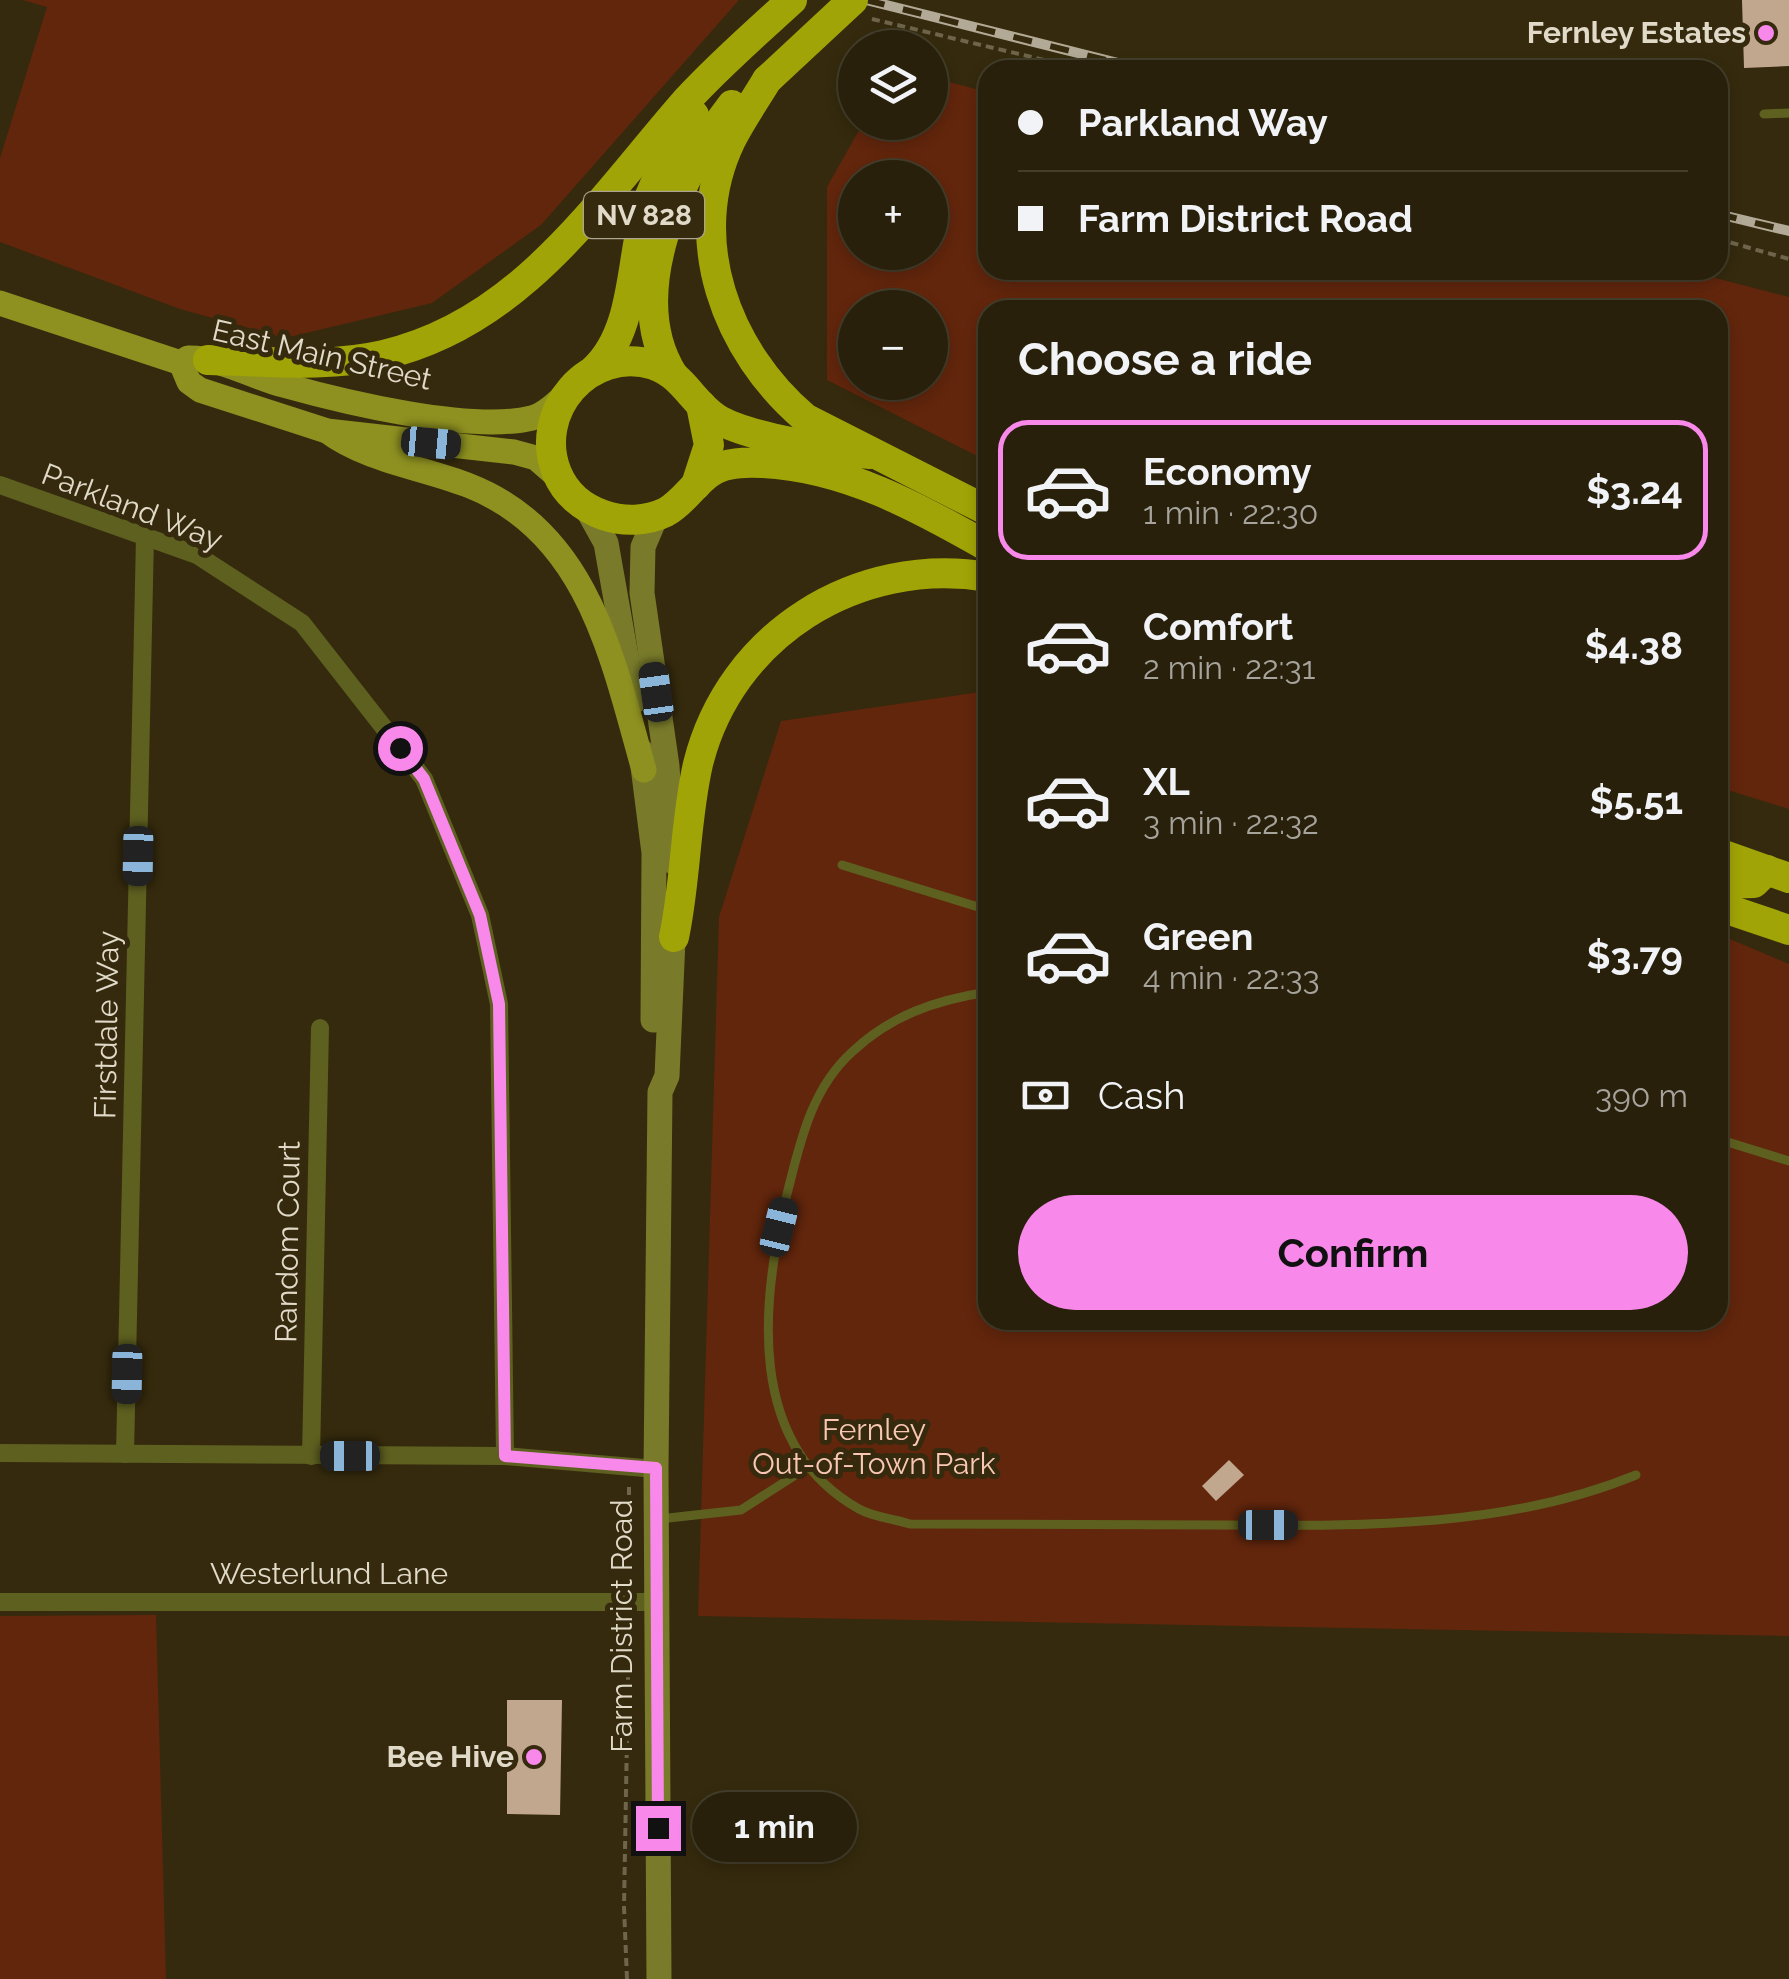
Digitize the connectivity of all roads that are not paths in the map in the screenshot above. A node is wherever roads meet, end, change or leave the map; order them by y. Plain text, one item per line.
1 (792, 0) edge
2 (863, 9) edge
3 (721, 69) junction
4 (766, 80) junction
5 (1789, 113) edge
6 (1764, 114) dead end
7 (0, 303) edge
8 (194, 362) junction
9 (594, 370) junction
10 (674, 375) junction
11 (563, 397) junction
12 (701, 405) junction
13 (328, 430) junction
14 (870, 454) junction
15 (558, 477) junction
16 (696, 484) junction
17 (0, 486) edge
18 (978, 505) edge
19 (586, 507) junction
20 (666, 512) junction
21 (146, 537) junction
22 (978, 543) edge
23 (978, 575) edge
24 (644, 770) junction
25 (1728, 857) edge
26 (842, 865) dead end
27 (1778, 874) edge
28 (1728, 884) edge
29 (978, 907) edge
30 (1728, 909) edge
31 (1789, 930) edge
32 (674, 938) junction
33 (978, 995) edge
34 (320, 1028) dead end
35 (660, 1092) junction
36 (1728, 1142) edge
37 (1789, 1161) edge
38 (0, 1453) edge
39 (125, 1454) junction
40 (311, 1456) junction
41 (505, 1456) junction
42 (811, 1465) junction
43 (656, 1468) junction
44 (1636, 1475) dead end
45 (656, 1519) junction
46 (0, 1602) edge
47 (657, 1602) junction
48 (659, 1979) edge

1 - 3 highway
2 - 4 highway, bridge
3 - 8 highway
3 - 9 highway, NV 828
4 - 10 highway
4 - 14 highway
5 - 6 lane
7 - 8 main road, East Main Street
8 - 11 main road, East Main Street
8 - 13 main road, East Main Street
9 - 10 highway
9 - 11 highway
10 - 12 highway
11 - 15 highway
12 - 14 highway
12 - 16 highway
13 - 15 main road, East Main Street
13 - 24 main road
14 - 18 highway
15 - 19 highway
16 - 20 highway
16 - 22 highway
17 - 21 street, Parkland Way
19 - 20 highway
19 - 24 main road, Farm District Road
20 - 32 main road, Farm District Road
21 - 39 street, Firstdale Way
21 - 41 street, Parkland Way
23 - 32 highway
24 - 35 main road, Farm District Road
25 - 27 highway
26 - 29 lane
27 - 28 highway
30 - 31 highway
32 - 35 main road, Farm District Road
33 - 42 lane
34 - 40 street, Random Court
35 - 43 main road, Farm District Road
36 - 37 lane
38 - 39 street
39 - 40 street
40 - 41 street
41 - 43 street
42 - 44 lane
42 - 45 lane
43 - 45 main road, Farm District Road
45 - 47 main road, Farm District Road
46 - 47 street, Westerlund Lane
47 - 48 main road, Farm District Road

